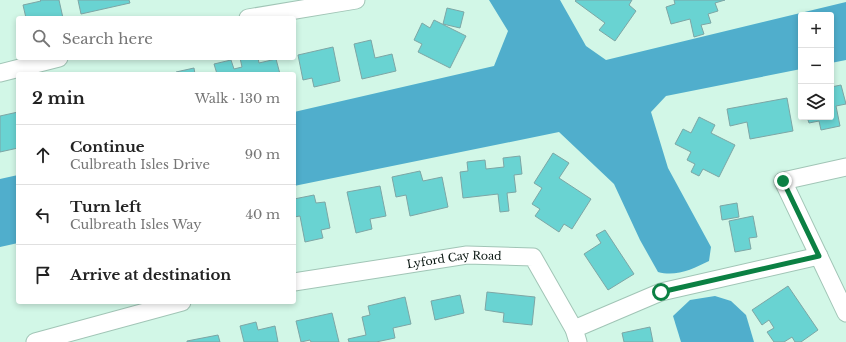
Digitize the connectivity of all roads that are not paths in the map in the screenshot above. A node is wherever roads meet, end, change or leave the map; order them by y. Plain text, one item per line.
1 (356, 0) edge
2 (260, 16) edge
3 (51, 60) edge
4 (0, 73) edge
5 (846, 167) edge
6 (819, 256) junction
7 (296, 282) edge
8 (175, 304) edge
9 (846, 313) edge
10 (576, 336) edge
11 (35, 342) edge

1 - 2 street
3 - 4 street
5 - 6 street
6 - 9 street
6 - 10 street
7 - 10 street, Lyford Cay Road
8 - 11 street

